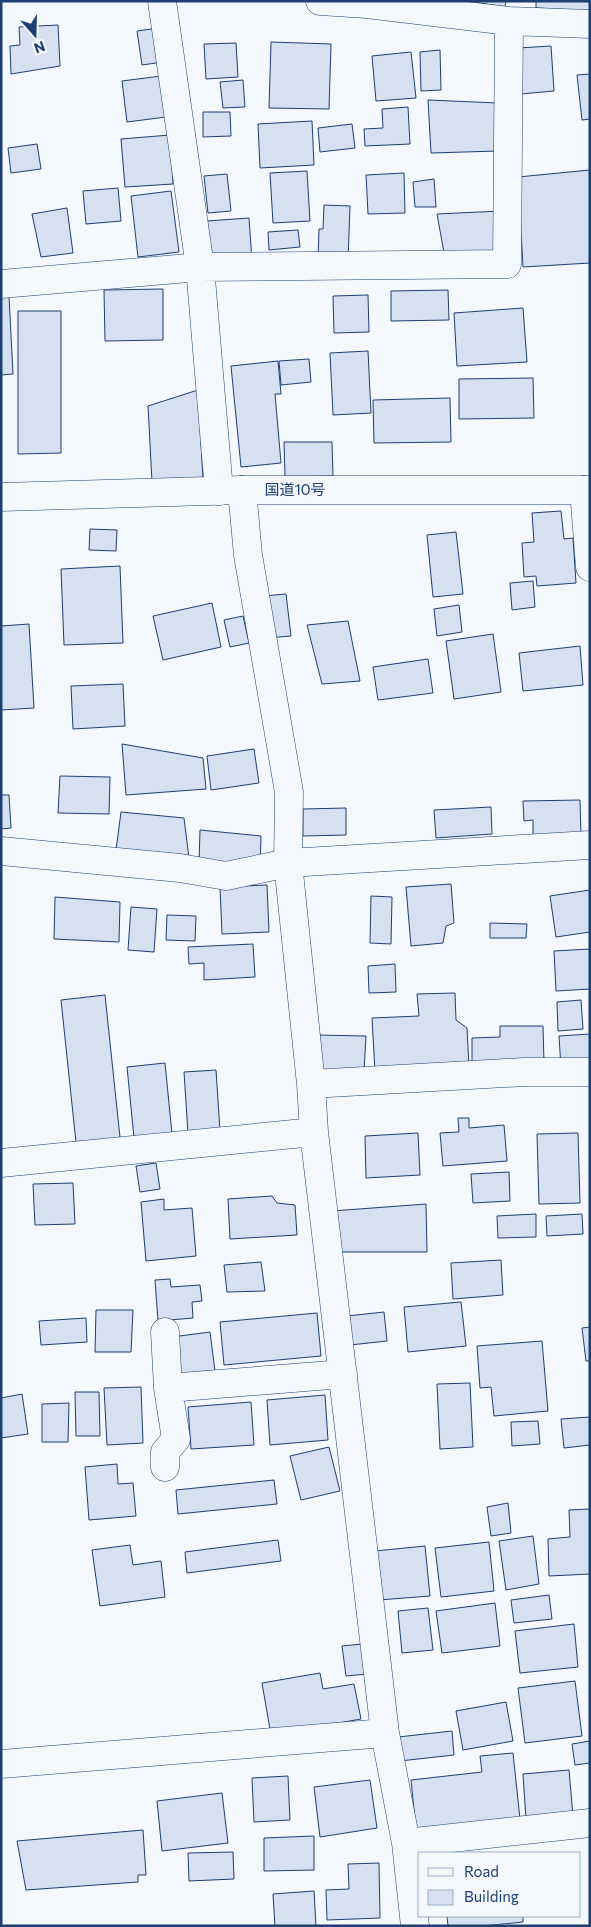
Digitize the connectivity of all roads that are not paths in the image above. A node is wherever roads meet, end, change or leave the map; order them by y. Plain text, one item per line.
1 (162, 1) edge
2 (320, 1) edge
3 (366, 3) edge
4 (509, 21) junction
5 (590, 24) edge
6 (200, 267) junction
7 (1, 284) edge
8 (230, 490) junction
9 (587, 490) edge
10 (1, 497) edge
11 (590, 567) edge
12 (590, 846) edge
13 (1, 851) edge
14 (288, 863) junction
15 (590, 1072) edge
16 (311, 1084) junction
17 (314, 1132) junction
18 (1, 1163) edge
19 (165, 1332) dead end
20 (343, 1374) junction
21 (168, 1388) junction
22 (165, 1467) dead end
23 (385, 1733) junction
24 (1, 1764) edge
25 (590, 1823) edge
26 (406, 1843) junction
27 (415, 1926) edge

1 - 6 main road
2 - 3 main road
3 - 4 main road
4 - 5 main road
4 - 6 main road
6 - 7 main road
6 - 8 main road
8 - 9 main road, 国道10号
8 - 10 main road, 国道10号
8 - 14 main road
9 - 11 main road
12 - 14 main road
13 - 14 main road
14 - 16 main road
15 - 16 main road
16 - 17 main road
17 - 18 main road
17 - 20 main road
19 - 21 main road
20 - 21 main road
20 - 23 main road
21 - 22 main road
23 - 24 main road
23 - 26 main road
25 - 26 main road
26 - 27 main road

